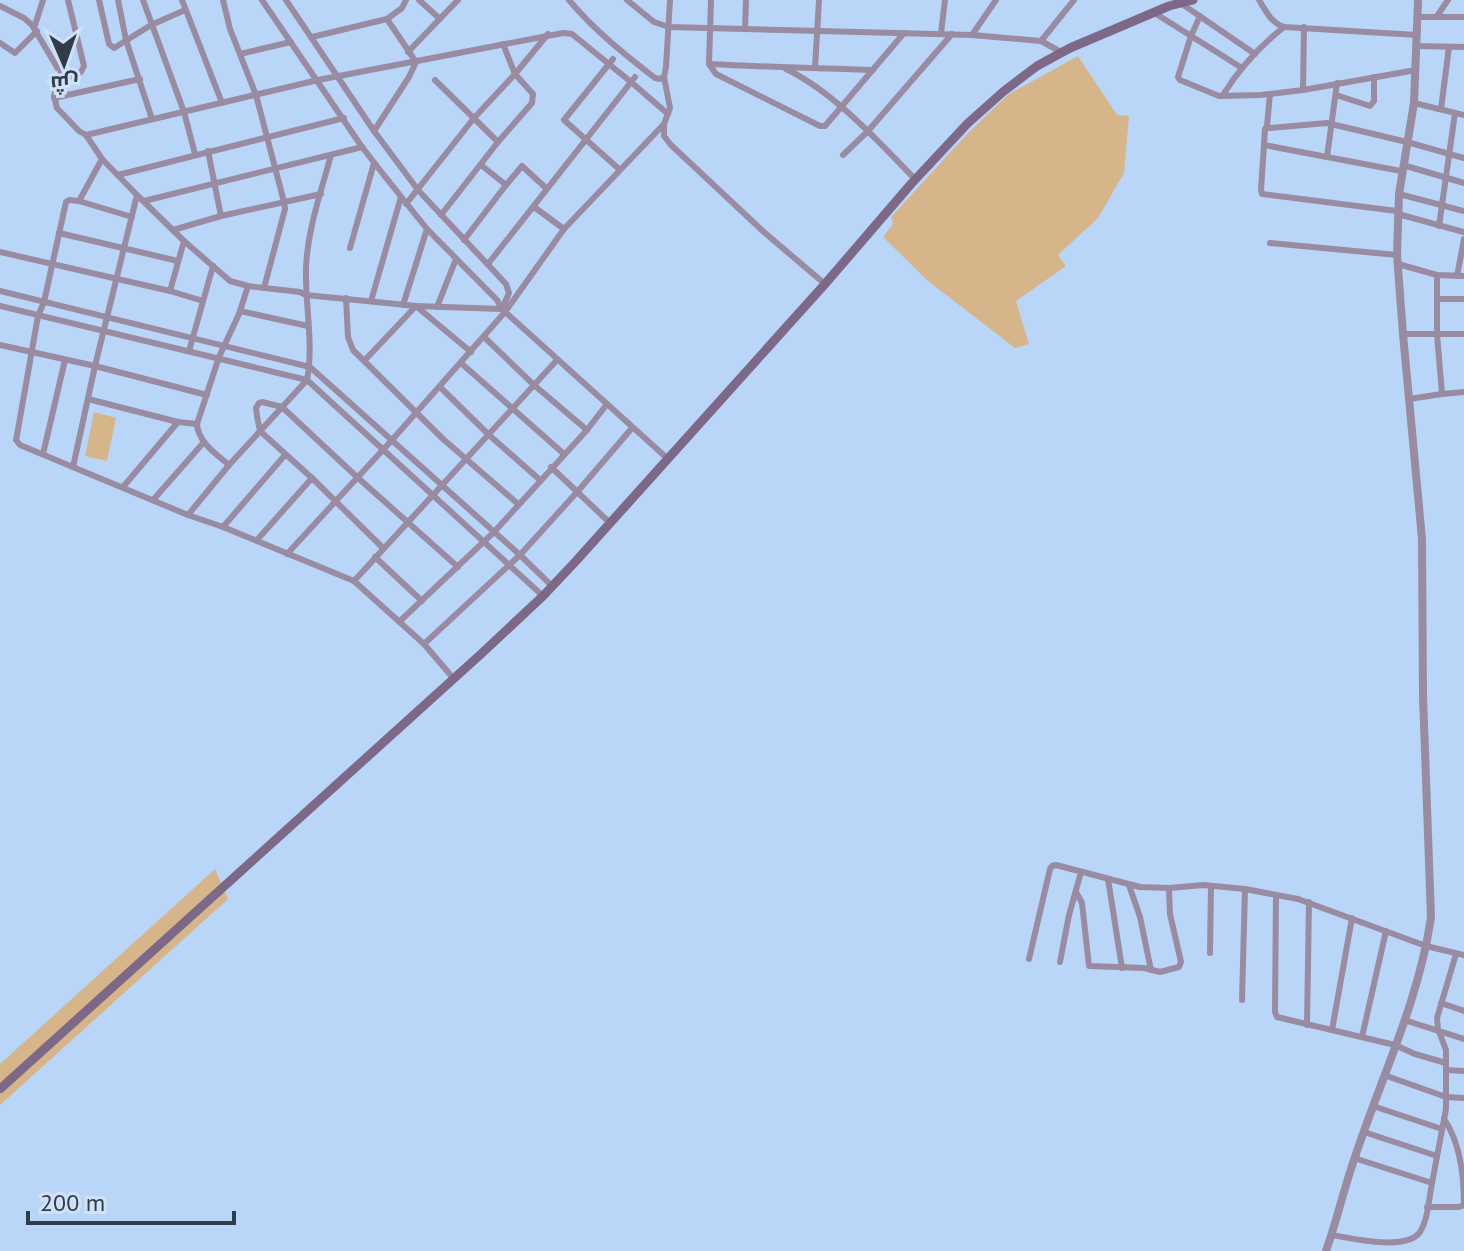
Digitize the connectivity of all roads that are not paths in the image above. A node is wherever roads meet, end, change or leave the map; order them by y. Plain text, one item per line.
1 (3, 0) edge
2 (43, 0) edge
3 (68, 0) edge
4 (99, 0) edge
5 (118, 0) edge
6 (143, 0) edge
7 (182, 0) edge
8 (223, 0) edge
9 (262, 0) edge
10 (286, 0) edge
11 (406, 0) edge
12 (419, 0) edge
13 (458, 0) edge
14 (569, 0) edge
15 (627, 0) edge
16 (670, 0) edge
17 (711, 0) edge
18 (746, 0) edge
19 (819, 0) edge
20 (945, 0) edge
21 (996, 0) edge
22 (1074, 0) edge
23 (1193, 0) edge
24 (1259, 0) edge
25 (1418, 0) edge
26 (1448, 0) edge
27 (633, 3) edge
28 (1181, 3) junction
29 (0, 6) edge
30 (185, 10) junction
31 (1153, 12) junction
32 (1200, 16) junction
33 (1437, 16) junction
34 (1418, 17) junction
35 (1464, 17) edge
36 (439, 18) junction
37 (387, 19) junction
38 (151, 25) junction
39 (669, 27) junction
40 (710, 27) junction
41 (1284, 27) junction
42 (1304, 27) junction
43 (745, 29) junction
44 (35, 30) junction
45 (817, 30) junction
46 (904, 33) junction
47 (941, 33) junction
48 (548, 34) junction
49 (952, 34) junction
50 (972, 35) junction
51 (1417, 35) junction
52 (1191, 36) junction
53 (312, 37) junction
54 (126, 40) junction
55 (1041, 41) junction
56 (291, 42) junction
57 (0, 43) edge
58 (503, 44) junction
59 (1416, 46) junction
60 (1449, 47) junction
61 (1464, 47) edge
62 (408, 52) junction
63 (1061, 52) junction
64 (240, 54) junction
65 (1255, 54) junction
66 (611, 61) junction
67 (416, 62) junction
68 (709, 64) junction
69 (815, 68) junction
70 (1242, 68) junction
71 (786, 69) junction
72 (873, 70) junction
73 (1416, 70) junction
74 (515, 74) junction
75 (338, 76) junction
76 (664, 77) junction
77 (1374, 77) junction
78 (64, 79) junction
79 (140, 79) junction
80 (633, 79) junction
81 (318, 80) junction
82 (435, 80) dead end
83 (1337, 83) junction
84 (1303, 90) junction
85 (1270, 94) junction
86 (256, 95) junction
87 (1223, 95) junction
88 (1336, 95) junction
89 (54, 98) junction
90 (222, 103) junction
91 (1414, 103) junction
92 (841, 109) junction
93 (1441, 109) junction
94 (184, 112) junction
95 (1455, 113) junction
96 (668, 114) junction
97 (1464, 115) edge
98 (344, 118) junction
99 (474, 118) junction
100 (152, 119) junction
101 (664, 124) junction
102 (1267, 126) junction
103 (1332, 126) junction
104 (374, 131) junction
105 (868, 131) junction
106 (86, 135) junction
107 (268, 136) junction
108 (585, 139) junction
109 (498, 142) junction
110 (1407, 142) junction
111 (1264, 145) junction
112 (362, 147) junction
113 (208, 151) junction
114 (1450, 153) junction
115 (195, 154) junction
116 (331, 155) junction
117 (843, 155) dead end
118 (1327, 157) junction
119 (1464, 158) edge
120 (102, 159) junction
121 (374, 163) junction
122 (481, 165) junction
123 (275, 168) junction
124 (1402, 168) junction
125 (619, 169) junction
126 (118, 175) junction
127 (1446, 178) junction
128 (915, 179) junction
129 (213, 183) junction
130 (1464, 183) edge
131 (506, 185) junction
132 (547, 189) junction
133 (418, 190) junction
134 (321, 194) junction
135 (1399, 194) junction
136 (137, 195) junction
137 (401, 197) junction
138 (79, 201) junction
139 (144, 201) junction
140 (284, 202) junction
141 (406, 204) junction
142 (1442, 205) junction
143 (534, 207) junction
144 (1464, 211) edge
145 (1397, 212) junction
146 (441, 215) junction
147 (221, 216) junction
148 (132, 217) junction
149 (1439, 226) junction
150 (427, 229) junction
151 (564, 229) junction
152 (173, 230) junction
153 (1464, 232) edge
154 (59, 233) junction
155 (1464, 239) edge
156 (464, 240) junction
157 (184, 241) junction
158 (1270, 243) dead end
159 (124, 247) junction
160 (350, 248) dead end
161 (0, 252) edge
162 (456, 259) junction
163 (1462, 259) edge
164 (1398, 260) junction
165 (178, 261) junction
166 (53, 264) junction
167 (488, 264) junction
168 (213, 266) junction
169 (1437, 275) junction
170 (1460, 276) edge
171 (117, 280) junction
172 (825, 284) junction
173 (248, 286) junction
174 (264, 288) junction
175 (0, 291) edge
176 (170, 291) junction
177 (306, 295) junction
178 (346, 298) junction
179 (1437, 299) junction
180 (1464, 299) edge
181 (203, 301) junction
182 (371, 301) junction
183 (44, 302) junction
184 (403, 305) junction
185 (0, 306) edge
186 (416, 306) junction
187 (437, 307) junction
188 (240, 311) junction
189 (504, 311) junction
190 (38, 316) junction
191 (107, 317) junction
192 (308, 326) junction
193 (103, 331) junction
194 (1403, 334) junction
195 (1437, 334) junction
196 (1464, 334) edge
197 (193, 337) junction
198 (484, 337) junction
199 (0, 345) edge
200 (225, 345) junction
201 (189, 351) junction
202 (471, 352) junction
203 (32, 353) junction
204 (219, 357) junction
205 (65, 360) junction
206 (365, 360) junction
207 (557, 360) junction
208 (461, 363) junction
209 (95, 366) junction
210 (310, 367) junction
211 (307, 380) junction
212 (534, 385) junction
213 (440, 387) junction
214 (1464, 392) edge
215 (1442, 394) junction
216 (207, 395) junction
217 (88, 399) junction
218 (1409, 399) junction
219 (607, 404) junction
220 (282, 407) junction
221 (513, 409) junction
222 (416, 413) junction
223 (178, 422) junction
224 (197, 424) junction
225 (632, 428) junction
226 (587, 430) junction
227 (260, 431) junction
228 (489, 435) junction
229 (392, 440) junction
230 (204, 442) junction
231 (383, 450) junction
232 (43, 454) junction
233 (564, 454) junction
234 (285, 455) junction
235 (668, 459) junction
236 (466, 460) junction
237 (229, 465) junction
238 (73, 467) junction
239 (551, 467) junction
240 (357, 477) junction
241 (312, 478) junction
242 (540, 480) junction
243 (442, 486) junction
244 (123, 487) junction
245 (578, 491) junction
246 (433, 496) junction
247 (153, 500) junction
248 (336, 501) junction
249 (518, 504) junction
250 (188, 515) junction
251 (407, 523) junction
252 (610, 523) junction
253 (223, 527) junction
254 (494, 532) junction
255 (257, 540) junction
256 (484, 542) junction
257 (383, 548) junction
258 (287, 554) junction
259 (520, 555) junction
260 (375, 557) junction
261 (511, 565) junction
262 (458, 567) junction
263 (354, 581) junction
264 (552, 586) junction
265 (543, 596) junction
266 (422, 601) junction
267 (399, 622) junction
268 (424, 644) junction
269 (454, 679) junction
270 (1081, 872) junction
271 (1108, 879) junction
272 (1129, 885) junction
273 (1211, 886) junction
274 (1169, 888) junction
275 (1245, 889) junction
276 (1076, 892) junction
277 (1276, 895) junction
278 (1309, 902) junction
279 (1352, 918) junction
280 (1386, 931) junction
281 (1426, 946) junction
282 (1210, 953) dead end
283 (1460, 954) edge
284 (1029, 959) dead end
285 (1060, 962) dead end
286 (1122, 968) junction
287 (1151, 970) junction
288 (1242, 1000) dead end
289 (1441, 1003) junction
290 (1464, 1011) edge
291 (1404, 1020) junction
292 (1307, 1025) junction
293 (1332, 1030) junction
294 (1439, 1031) junction
295 (1362, 1037) junction
296 (1464, 1039) edge
297 (1395, 1045) junction
298 (1446, 1066) junction
299 (1464, 1071) edge
300 (1384, 1075) junction
301 (0, 1089) edge
302 (1446, 1097) junction
303 (1464, 1098) edge
304 (1373, 1106) junction
305 (1444, 1119) junction
306 (1442, 1129) junction
307 (1364, 1132) junction
308 (1437, 1156) junction
309 (1354, 1158) junction
310 (1432, 1183) junction
311 (1427, 1207) junction
312 (1332, 1235) junction
313 (1326, 1251) edge

1 - 29 street
2 - 44 street
3 - 78 street
4 - 54 street
5 - 54 street
6 - 38 street
7 - 30 street
8 - 64 street
9 - 56 street
10 - 53 street
11 - 37 street
12 - 36 street
13 - 36 street
14 - 76 street
15 - 27 street
16 - 39 street
17 - 40 street
18 - 43 street
19 - 45 street
20 - 47 street
21 - 50 street
22 - 55 street
23 - 28 main road
24 - 41 street
25 - 34 street
26 - 33 street
27 - 39 street
28 - 31 main road
28 - 32 street
29 - 44 street
30 - 38 street
30 - 90 street
31 - 52 street
31 - 63 main road
32 - 52 street
32 - 65 street
33 - 34 street
33 - 35 street
34 - 51 street
36 - 62 street
37 - 53 street
37 - 62 street
38 - 54 street
38 - 94 street
39 - 40 street
39 - 76 street
40 - 43 street
40 - 68 street
41 - 42 street
41 - 65 street
42 - 51 street
42 - 84 street
43 - 45 street
44 - 57 street
44 - 78 street
45 - 46 street
45 - 69 street
46 - 47 street
46 - 72 street
47 - 49 street
48 - 58 street
48 - 66 street
48 - 74 street
49 - 50 street
49 - 105 street
50 - 55 street
51 - 59 street
52 - 70 street
52 - 87 street
53 - 75 street
54 - 79 street
55 - 63 street
56 - 64 street
56 - 81 street
58 - 67 street
58 - 74 street
59 - 60 street
59 - 73 street
60 - 61 street
60 - 93 street
62 - 67 street
63 - 128 main road
64 - 86 street
65 - 70 street
66 - 80 street
66 - 108 street
67 - 75 street
67 - 104 street
68 - 71 street
68 - 92 street
69 - 71 street
69 - 72 street
70 - 87 street
71 - 92 street
72 - 92 street
73 - 77 street
73 - 91 street
74 - 99 street
74 - 109 street
75 - 81 street
75 - 104 street
76 - 96 street
77 - 83 street
77 - 88 street
78 - 89 street
79 - 89 street
79 - 100 street
80 - 96 street
80 - 108 street
81 - 86 street
81 - 98 street
82 - 99 street
83 - 84 street
83 - 88 street
84 - 85 street
85 - 87 street
85 - 102 street
86 - 90 street
86 - 107 street
88 - 103 street
89 - 106 street
90 - 94 street
91 - 93 street
91 - 110 street
92 - 105 street
93 - 95 street
94 - 100 street
94 - 115 street
95 - 97 street
95 - 114 street
96 - 101 street
98 - 107 street
98 - 112 street
99 - 109 street
99 - 133 street
100 - 106 street
101 - 125 street
101 - 172 street
102 - 103 street
102 - 111 street
103 - 110 street
103 - 118 street
104 - 133 street
105 - 117 street
105 - 128 street
106 - 120 street
107 - 113 street
107 - 123 street
108 - 125 street
108 - 132 street
109 - 122 street
110 - 114 street
110 - 124 street
111 - 118 street
111 - 145 street
112 - 116 street
112 - 121 street
113 - 115 street
113 - 129 street
114 - 119 street
114 - 127 street
115 - 126 street
116 - 123 street
116 - 134 street
118 - 124 street
120 - 126 street
120 - 138 street
121 - 137 street
121 - 160 street
122 - 131 street
122 - 146 street
123 - 129 street
123 - 140 street
124 - 127 street
124 - 135 street
125 - 151 street
126 - 136 street
127 - 130 street
127 - 142 street
128 - 172 main road
129 - 139 street
129 - 147 street
131 - 132 street
131 - 156 street
132 - 143 street
133 - 141 street
133 - 146 street
134 - 140 street
134 - 177 street
135 - 142 street
135 - 145 street
136 - 139 street
136 - 148 street
137 - 141 street
137 - 182 street
138 - 148 street
138 - 154 street
139 - 152 street
140 - 147 street
140 - 174 street
141 - 150 street
142 - 144 street
142 - 149 street
143 - 151 street
143 - 167 street
145 - 149 street
145 - 164 street
146 - 156 street
147 - 152 street
148 - 159 street
149 - 153 street
150 - 162 street
150 - 184 street
151 - 189 street
152 - 157 street
154 - 159 street
154 - 166 street
155 - 163 street
156 - 167 street
157 - 165 street
157 - 168 street
158 - 164 street
159 - 165 street
159 - 171 street
161 - 166 street
162 - 187 street
162 - 189 street
163 - 170 street
164 - 169 street
164 - 194 street
165 - 176 street
166 - 171 street
166 - 183 street
167 - 189 street
168 - 173 street
168 - 181 street
169 - 170 street
169 - 179 street
171 - 176 street
171 - 191 street
172 - 235 main road
173 - 174 street
173 - 188 street
174 - 177 street
175 - 183 street
176 - 181 street
177 - 178 street
177 - 192 street
178 - 182 street
178 - 206 street
179 - 180 street
179 - 195 street
181 - 197 street
182 - 184 street
183 - 190 street
183 - 191 street
184 - 186 street
185 - 190 street
186 - 187 street
186 - 202 street
186 - 206 street
187 - 189 street
188 - 192 street
188 - 200 street
189 - 198 street
189 - 207 street
190 - 193 street
190 - 203 street
191 - 193 street
191 - 197 street
192 - 210 street
193 - 201 street
193 - 209 street
194 - 195 street
194 - 218 street
195 - 196 street
195 - 215 street
197 - 200 street
197 - 201 street
198 - 202 street
198 - 212 street
199 - 203 street
200 - 204 street
200 - 210 street
201 - 204 street
202 - 208 street
203 - 205 street
203 - 232 street
204 - 211 street
204 - 216 street
205 - 209 street
205 - 232 street
206 - 222 street
207 - 212 street
207 - 219 street
208 - 213 street
208 - 221 street
209 - 216 street
209 - 217 street
210 - 211 street
210 - 229 street
211 - 220 street
211 - 231 street
212 - 221 street
212 - 226 street
213 - 222 street
213 - 228 street
214 - 215 street
215 - 218 street
216 - 224 street
217 - 223 street
217 - 238 street
218 - 281 street
219 - 225 street
219 - 226 street
220 - 227 street
220 - 227 street
220 - 240 street
221 - 228 street
221 - 233 street
222 - 229 street
222 - 236 street
223 - 224 street
223 - 244 street
224 - 230 street
225 - 235 street
225 - 245 street
226 - 233 street
227 - 234 street
227 - 237 street
228 - 236 street
228 - 242 street
229 - 231 street
229 - 243 street
230 - 237 street
230 - 247 street
231 - 240 street
231 - 246 street
232 - 238 street
233 - 239 street
234 - 241 street
234 - 253 street
235 - 252 main road
236 - 243 street
236 - 249 street
237 - 250 street
238 - 244 street
239 - 242 street
239 - 245 street
240 - 248 street
240 - 251 street
241 - 248 street
241 - 255 street
242 - 249 street
243 - 246 street
243 - 254 street
244 - 247 street
245 - 252 street
245 - 259 street
246 - 251 street
246 - 256 street
247 - 250 street
248 - 257 street
248 - 258 street
249 - 254 street
250 - 253 street
251 - 257 street
251 - 262 street
252 - 264 main road
253 - 255 street
254 - 256 street
254 - 259 street
255 - 258 street
256 - 261 street
256 - 262 street
257 - 260 street
258 - 263 street
259 - 261 street
259 - 264 street
260 - 263 street
260 - 266 street
261 - 265 street
261 - 268 street
262 - 266 street
263 - 267 street
264 - 265 main road
265 - 269 main road
266 - 267 street
267 - 268 street
268 - 269 street
269 - 301 main road
270 - 271 street
270 - 276 street
270 - 284 street
271 - 272 street
271 - 286 street
272 - 274 street
272 - 287 street
273 - 274 street
273 - 275 street
273 - 282 street
274 - 287 street
275 - 277 street
275 - 288 street
276 - 285 street
276 - 286 street
277 - 278 street
277 - 292 street
278 - 279 street
278 - 292 street
279 - 280 street
279 - 293 street
280 - 281 street
280 - 295 street
281 - 283 street
281 - 291 street
283 - 289 street
286 - 287 street
289 - 290 street
289 - 294 street
291 - 294 street
291 - 297 street
292 - 293 street
293 - 295 street
294 - 296 street
294 - 298 street
295 - 297 street
297 - 298 street
297 - 300 street
298 - 299 street
298 - 302 street
300 - 302 street
300 - 304 street
302 - 303 street
302 - 305 street
304 - 306 street
304 - 307 street
305 - 306 street
305 - 311 street
306 - 308 street
307 - 308 street
307 - 309 street
308 - 310 street
309 - 310 street
309 - 312 street
310 - 311 street
311 - 312 street
312 - 313 street

